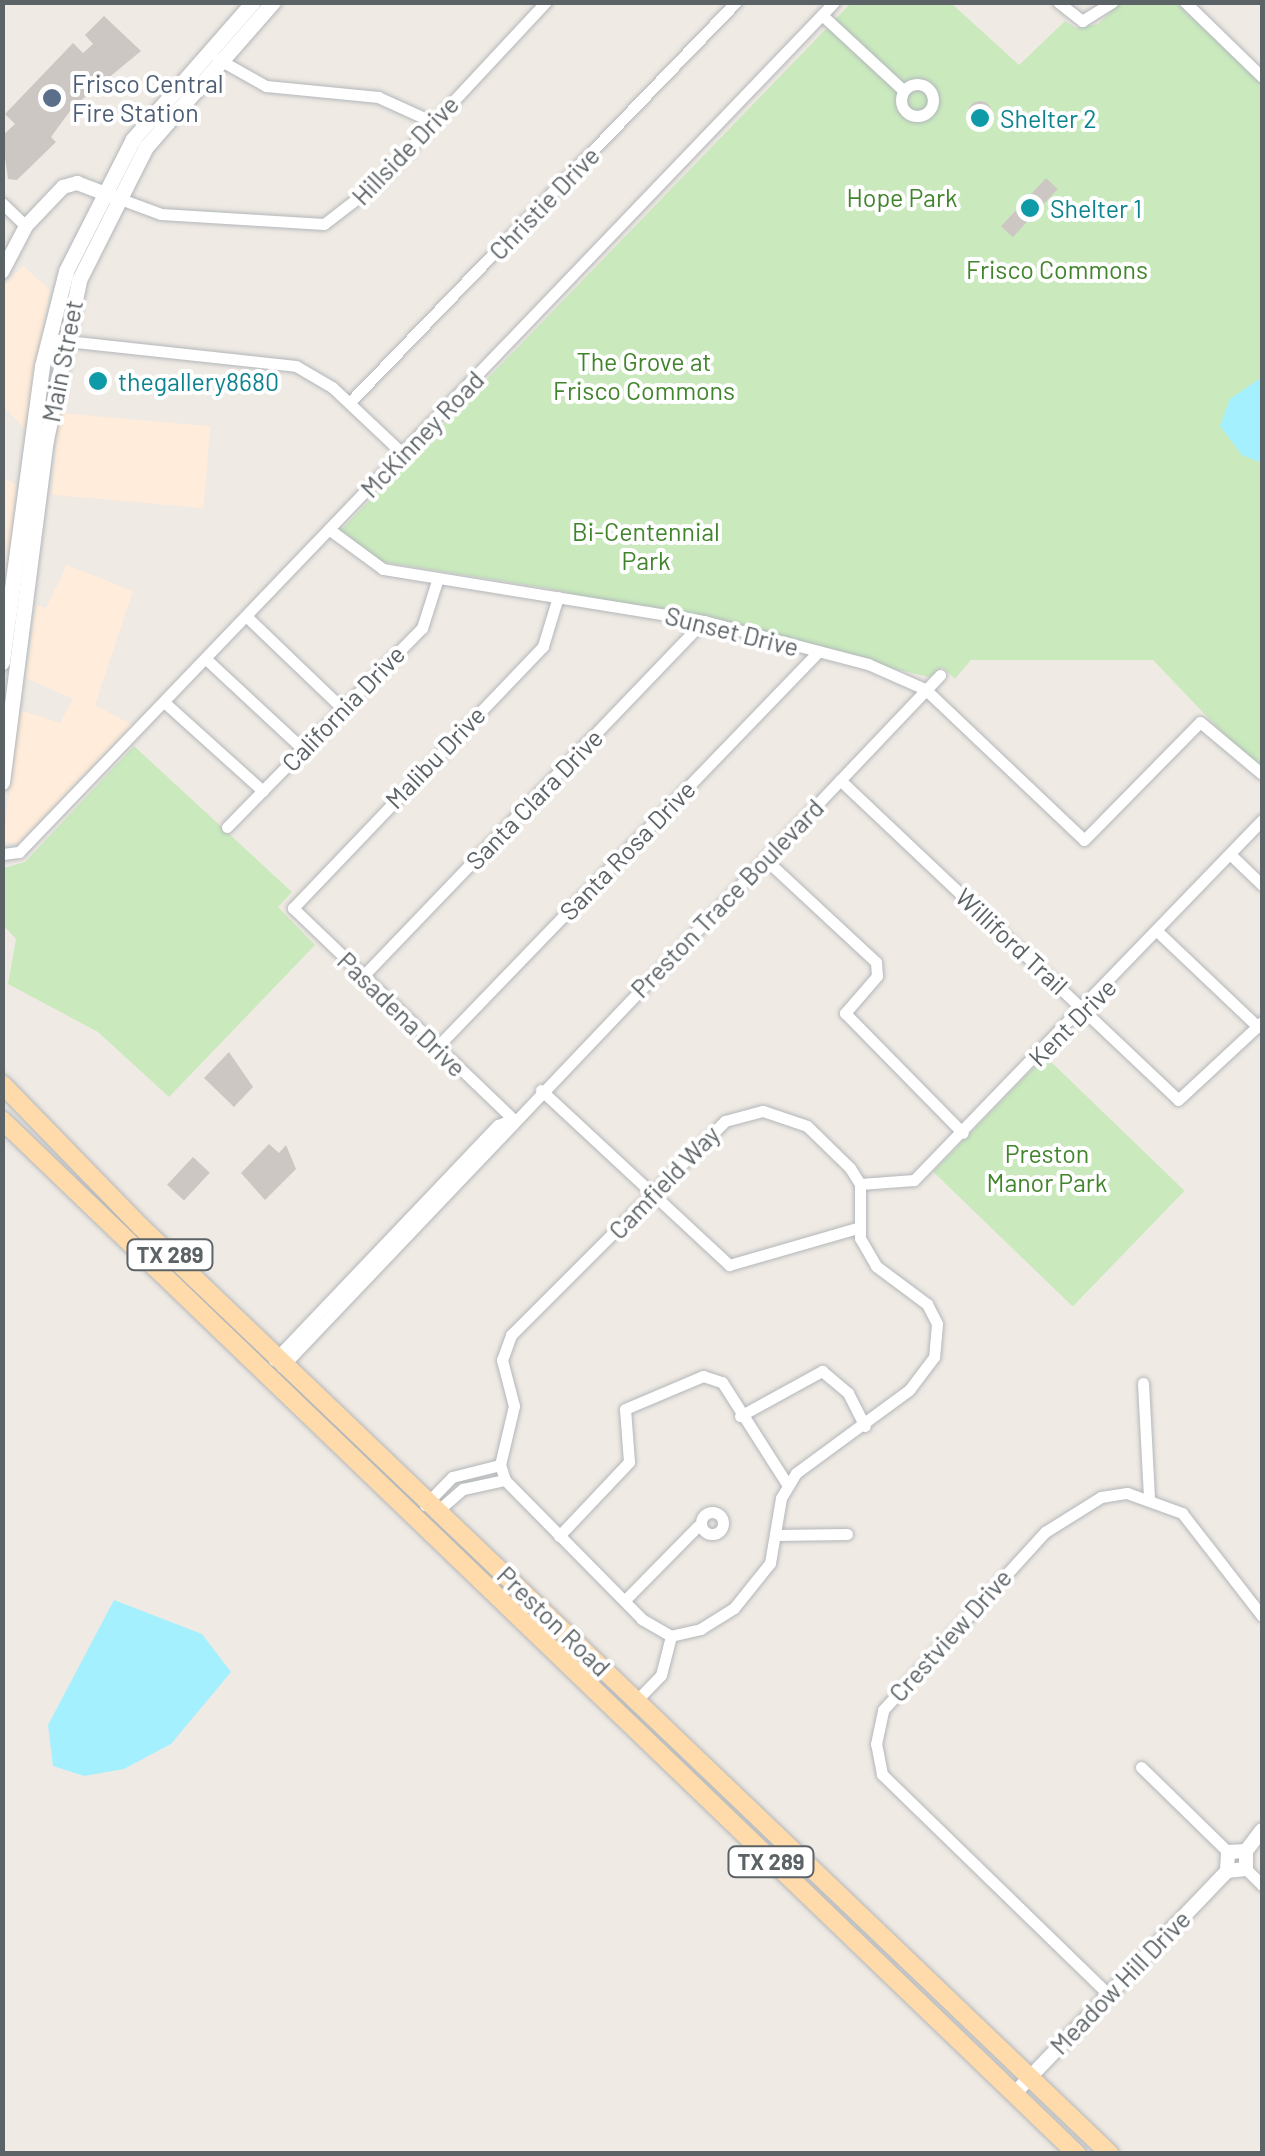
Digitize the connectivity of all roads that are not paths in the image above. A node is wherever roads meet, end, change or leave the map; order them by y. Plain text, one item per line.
1 (253, 2) edge
2 (273, 2) edge
3 (546, 2) edge
4 (736, 2) edge
5 (834, 2) edge
6 (1058, 2) edge
7 (1113, 2) edge
8 (1185, 2) edge
9 (822, 15) junction
10 (213, 55) junction
11 (1261, 73) edge
12 (903, 90) dead end
13 (433, 122) junction
14 (108, 195) junction
15 (2, 203) edge
16 (26, 226) junction
17 (2, 272) edge
18 (56, 340) junction
19 (350, 402) junction
20 (403, 454) junction
21 (330, 530) junction
22 (438, 578) junction
23 (558, 597) junction
24 (246, 617) junction
25 (704, 621) junction
26 (10, 634) edge
27 (818, 652) junction
28 (206, 659) junction
29 (2, 662) edge
30 (940, 675) dead end
31 (925, 689) junction
32 (164, 702) junction
33 (342, 708) junction
34 (303, 749) junction
35 (1262, 774) edge
36 (840, 780) junction
37 (2, 782) edge
38 (263, 791) junction
39 (1262, 820) edge
40 (227, 826) dead end
41 (2, 854) edge
42 (1230, 855) junction
43 (765, 859) junction
44 (1262, 885) edge
45 (293, 908) joint
46 (1158, 932) junction
47 (363, 976) junction
48 (1086, 1010) junction
49 (1260, 1024) edge
50 (436, 1048) junction
51 (2, 1084) edge
52 (542, 1090) junction
53 (513, 1119) junction
54 (2, 1120) edge
55 (963, 1133) junction
56 (860, 1184) junction
57 (651, 1196) junction
58 (140, 1226) junction
59 (856, 1228) junction
60 (124, 1242) junction
61 (281, 1361) junction
62 (266, 1377) junction
63 (1143, 1383) dead end
64 (740, 1416) junction
65 (865, 1426) junction
66 (500, 1465) junction
67 (505, 1480) junction
68 (787, 1484) junction
69 (1149, 1497) junction
70 (433, 1506) junction
71 (418, 1522) junction
72 (698, 1526) dead end
73 (847, 1534) dead end
74 (776, 1535) junction
75 (559, 1536) junction
76 (625, 1600) junction
77 (1262, 1616) edge
78 (670, 1636) junction
79 (636, 1700) junction
80 (621, 1717) junction
81 (1141, 1767) dead end
82 (1262, 1830) edge
83 (1246, 1850) junction
84 (1228, 1852) junction
85 (1246, 1868) junction
86 (1227, 1871) junction
87 (1262, 1885) edge
88 (1109, 1994) junction
89 (1030, 2077) junction
90 (1014, 2094) junction
91 (1076, 2154) edge
92 (1110, 2154) edge

1 - 10 main road, Main Street
2 - 10 main road, Main Street
3 - 13 street, Hillside Drive
4 - 19 street, Christie Drive
5 - 9 street, McKinney Road
6 - 7 street
8 - 11 street
9 - 12 street
9 - 20 street, McKinney Road
10 - 13 street
10 - 14 main road, Main Street
13 - 14 street, Hillside Drive
14 - 16 street
14 - 18 main road, Main Street
15 - 16 street
16 - 17 street
18 - 19 street
18 - 26 main road, Main Street
19 - 20 street
20 - 21 street, McKinney Road
21 - 22 street, Sunset Drive
21 - 24 street, McKinney Road
22 - 23 street, Sunset Drive
22 - 33 street, California Drive
23 - 25 street, Sunset Drive
23 - 45 street, Malibu Drive
24 - 28 street, McKinney Road
24 - 33 street
25 - 27 street, Sunset Drive
25 - 47 street, Santa Clara Drive
26 - 29 main road, Main Street
26 - 37 main road, Main Street
27 - 31 street, Sunset Drive
27 - 50 street, Santa Rosa Drive
28 - 32 street, McKinney Road
28 - 34 street
30 - 31 street, Preston Trace Boulevard
31 - 35 street, Sunset Drive
31 - 36 street, Preston Trace Boulevard
32 - 38 street
32 - 41 street, McKinney Road
33 - 34 street, California Drive
34 - 38 street, California Drive
36 - 43 street, Preston Trace Boulevard
36 - 48 street, Williford Trail
38 - 40 street, California Drive
39 - 42 street, Kent Drive
42 - 44 street
42 - 46 street, Kent Drive
43 - 52 street, Preston Trace Boulevard
43 - 55 street
45 - 47 street, Pasadena Drive
46 - 48 street, Kent Drive
46 - 49 street
47 - 50 street, Pasadena Drive
48 - 49 street, Williford Trail
48 - 55 street, Kent Drive
50 - 53 street, Pasadena Drive
51 - 58 main road, Preston Road / TX 289
52 - 53 street, Preston Trace Boulevard
52 - 57 street
53 - 61 street, Preston Trace Boulevard
54 - 60 main road, Preston Road / TX 289
55 - 56 street, Kent Drive
56 - 57 street, Camfield Way
56 - 59 street
57 - 59 street
57 - 66 street, Camfield Way
58 - 60 main road
58 - 61 main road, Preston Road / TX 289
59 - 65 street
60 - 62 main road, Preston Road / TX 289
61 - 62 street, Preston Trace Boulevard
61 - 70 main road, Preston Road / TX 289
62 - 71 main road, Preston Road / TX 289
63 - 69 street
64 - 65 street
64 - 68 street
64 - 75 street
65 - 68 street
66 - 67 street
66 - 70 street
67 - 70 street
67 - 75 street
68 - 74 street
69 - 77 street
69 - 88 street, Crestview Drive
70 - 71 street
70 - 79 main road, Preston Road / TX 289
71 - 80 main road, Preston Road / TX 289
72 - 76 street
73 - 74 street
74 - 78 street
75 - 76 street
76 - 78 street
78 - 79 street
79 - 80 street
79 - 89 main road, Preston Road / TX 289
80 - 90 main road, Preston Road / TX 289
81 - 84 street
82 - 83 street
83 - 84 street
83 - 85 street
84 - 86 street
85 - 86 street
85 - 87 street
86 - 88 street, Meadow Hill Drive
88 - 89 street, Meadow Hill Drive
89 - 90 street, Meadow Hill Drive
89 - 92 main road, Preston Road / TX 289
90 - 91 main road, Preston Road / TX 289

